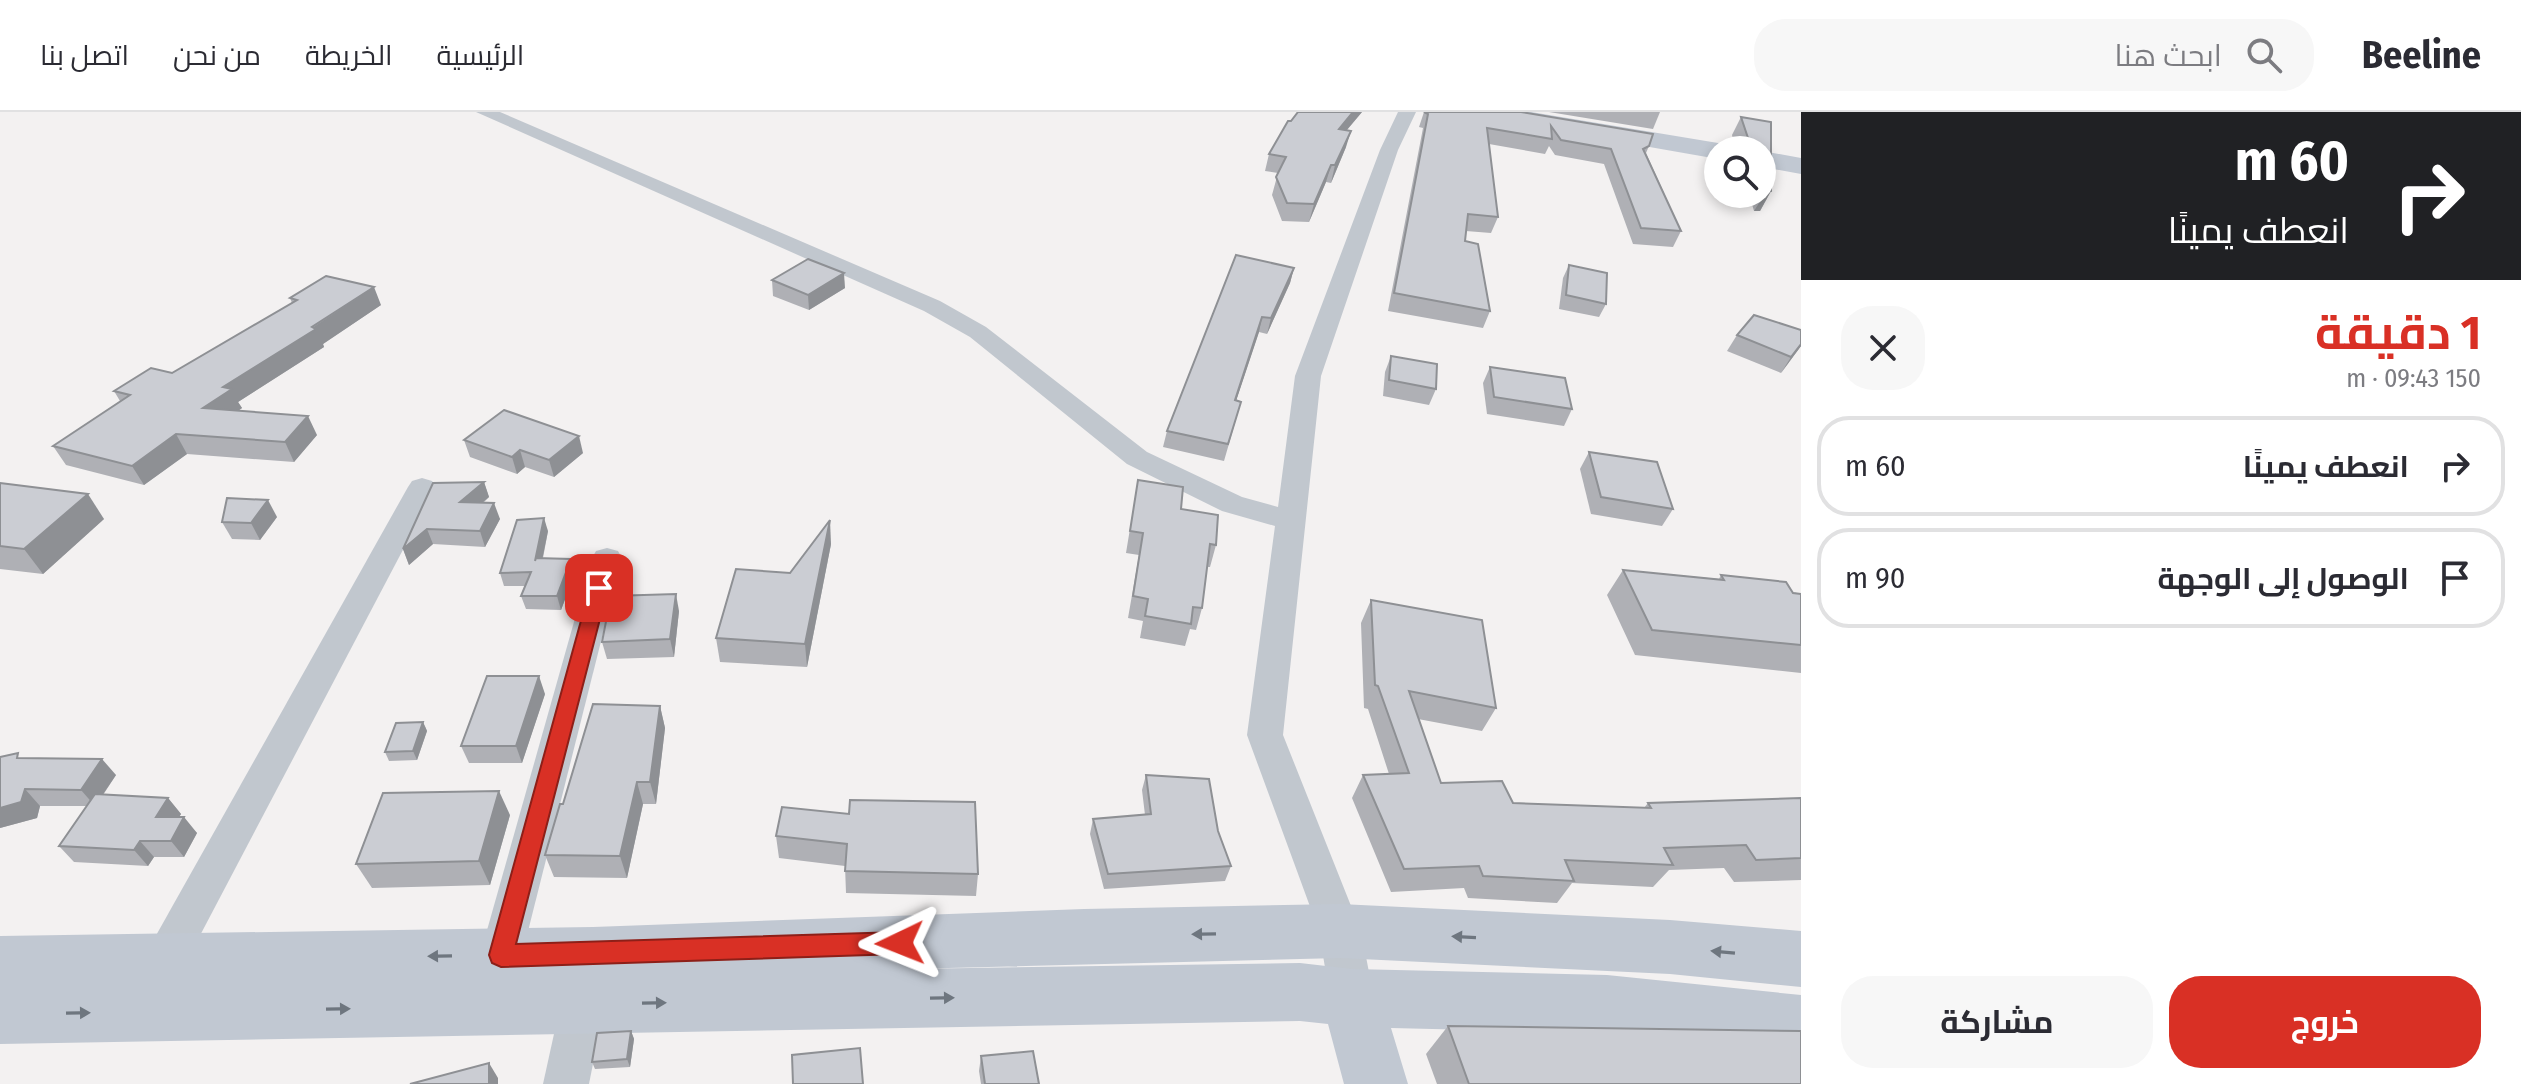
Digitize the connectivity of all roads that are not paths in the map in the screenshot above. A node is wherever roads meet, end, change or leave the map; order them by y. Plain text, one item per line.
1 (485, 112) edge
2 (1407, 112) edge
3 (1489, 112) edge
4 (1704, 149) edge
5 (1776, 162) edge
6 (1801, 166) edge
7 (422, 487) dead end
8 (1289, 520) junction
9 (607, 558) dead end
10 (1340, 931) junction
11 (501, 955) junction
12 (1801, 959) edge
13 (0, 964) edge
14 (588, 979) junction
15 (150, 987) junction
16 (1352, 998) junction
17 (0, 1014) edge
18 (1801, 1025) edge
19 (566, 1084) edge
20 (1376, 1084) edge

1 - 8 street
2 - 8 street
3 - 4 main road
5 - 6 main road
7 - 15 street
8 - 10 street
9 - 11 street
12 -> 10 main road
10 -> 14 main road
10 - 16 street
11 - 14 main road
11 -> 15 main road
13 - 15 main road
15 -> 14 main road
14 -> 16 main road
14 - 19 street
17 -> 15 main road
16 - 18 main road
16 - 20 main road

